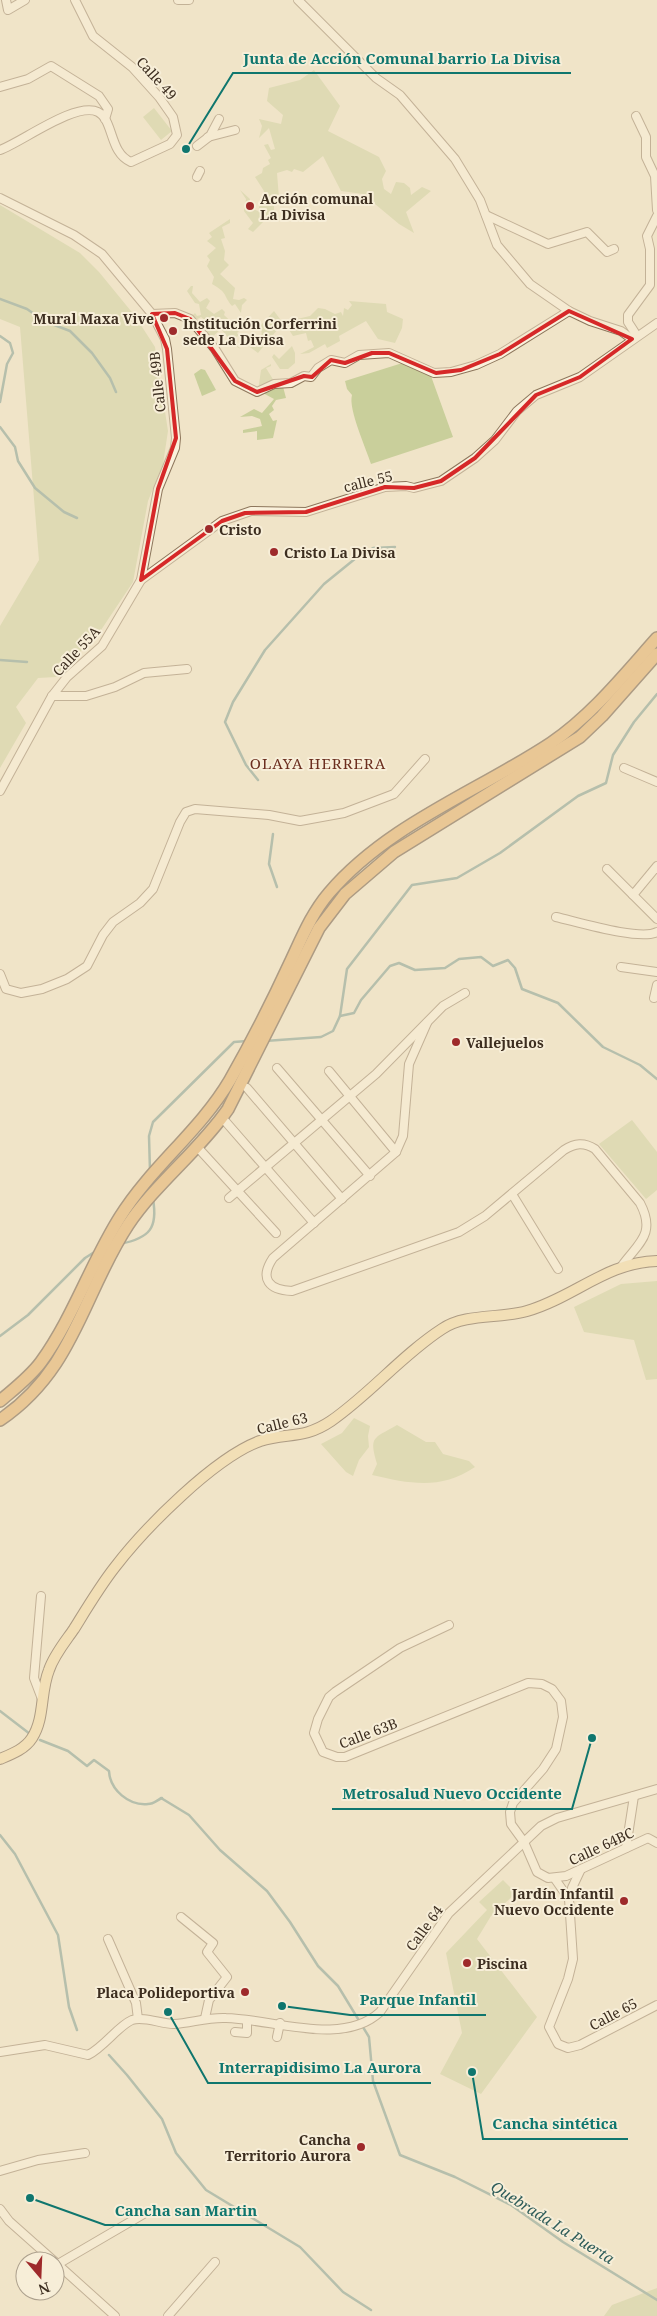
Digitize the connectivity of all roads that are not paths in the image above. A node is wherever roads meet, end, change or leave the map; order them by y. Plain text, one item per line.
1 (6, 0) edge
2 (25, 0) edge
3 (75, 0) edge
4 (178, 0) edge
5 (189, 0) edge
6 (298, 0) edge
7 (0, 87) edge
8 (636, 116) dead end
9 (104, 119) junction
10 (220, 120) dead end
11 (235, 130) dead end
12 (208, 138) junction
13 (196, 146) dead end
14 (0, 150) edge
15 (0, 198) edge
16 (657, 210) edge
17 (486, 215) junction
18 (657, 216) edge
19 (614, 249) dead end
20 (569, 311) junction
21 (152, 314) junction
22 (657, 323) edge
23 (635, 337) junction
24 (141, 580) junction
25 (657, 638) edge
26 (657, 654) edge
27 (187, 669) dead end
28 (52, 696) junction
29 (425, 759) dead end
30 (624, 768) dead end
31 (657, 782) edge
32 (0, 791) edge
33 (657, 866) edge
34 (607, 869) dead end
35 (633, 895) junction
36 (556, 917) dead end
37 (657, 919) edge
38 (657, 932) edge
39 (621, 967) dead end
40 (657, 972) edge
41 (0, 974) edge
42 (657, 985) edge
43 (465, 992) dead end
44 (654, 998) dead end
45 (275, 1003) junction
46 (427, 1023) junction
47 (278, 1068) dead end
48 (329, 1071) dead end
49 (247, 1088) dead end
50 (350, 1095) junction
51 (321, 1118) junction
52 (225, 1120) dead end
53 (293, 1142) junction
54 (200, 1150) dead end
55 (396, 1152) junction
56 (266, 1166) junction
57 (370, 1176) junction
58 (238, 1190) junction
59 (512, 1194) junction
60 (229, 1198) dead end
61 (342, 1199) junction
62 (314, 1223) junction
63 (276, 1233) dead end
64 (657, 1261) edge
65 (621, 1266) junction
66 (558, 1269) dead end
67 (96, 1274) junction
68 (0, 1401) edge
69 (0, 1420) edge
70 (41, 1596) dead end
71 (449, 1625) dead end
72 (42, 1700) junction
73 (0, 1759) edge
74 (657, 1789) edge
75 (634, 1796) junction
76 (524, 1842) junction
77 (657, 1843) edge
78 (626, 1848) junction
79 (580, 1871) junction
80 (555, 1879) junction
81 (569, 1900) junction
82 (181, 1917) dead end
83 (108, 1939) dead end
84 (657, 2005) edge
85 (205, 2018) junction
86 (138, 2019) junction
87 (248, 2020) junction
88 (280, 2024) junction
89 (235, 2032) dead end
90 (277, 2037) dead end
91 (0, 2052) edge
92 (85, 2153) dead end
93 (0, 2172) edge
94 (0, 2208) edge
95 (147, 2212) dead end
96 (44, 2251) edge
97 (65, 2257) edge
98 (215, 2262) dead end
99 (65, 2270) edge
100 (115, 2316) edge
101 (168, 2316) edge

1 - 2 street
3 - 9 street, Calle 49
4 - 5 street
6 - 17 street
7 - 9 street
8 - 16 street
9 - 14 street, Calle 49
10 - 12 street
11 - 12 street
12 - 13 street
15 - 21 street, Calle 49B
17 - 19 street
17 - 20 street
18 - 23 street
20 - 21 street
20 - 23 street
21 - 24 street, Calle 49B
22 - 23 street, calle 55
23 - 24 street, calle 55
24 - 28 street, Calle 55A
25 - 45 highway
26 - 45 highway
27 - 28 street
28 - 32 street, Calle 55A
29 - 41 street
30 - 31 street
33 - 35 street
34 - 35 street
35 - 37 street
36 - 38 street
39 - 40 street
42 - 44 street
43 - 46 street
45 - 67 highway
46 - 50 street
46 - 55 street
47 - 51 street
48 - 50 street
49 - 53 street
50 - 51 street
50 - 55 street
51 - 53 street
51 - 57 street
52 - 56 street
53 - 56 street
53 - 61 street
54 - 58 street
55 - 57 street
56 - 58 street
56 - 62 street
57 - 61 street
58 - 60 street
58 - 63 street
59 - 62 street
59 - 65 street
59 - 66 street
61 - 62 street
64 - 65 main road, Calle 63
65 - 72 main road, Calle 63
67 - 68 highway
67 - 69 highway
70 - 72 street
71 - 76 street, Calle 63B
72 - 73 main road, Calle 63
74 - 75 street, Calle 64
75 - 76 street, Calle 64
75 - 78 street
76 - 80 street
76 - 88 street, Calle 64
77 - 78 street, Calle 64BC
78 - 79 street, Calle 64BC
79 - 80 street, Calle 64BC
79 - 81 street
80 - 81 street
81 - 84 street, Calle 65
82 - 85 street
83 - 86 street
85 - 86 street, Calle 64
85 - 87 street, Calle 64
86 - 91 street
87 - 88 street, Calle 64
87 - 89 street
88 - 90 street
92 - 93 street
94 - 96 street
95 - 97 street
98 - 101 street
99 - 100 street

